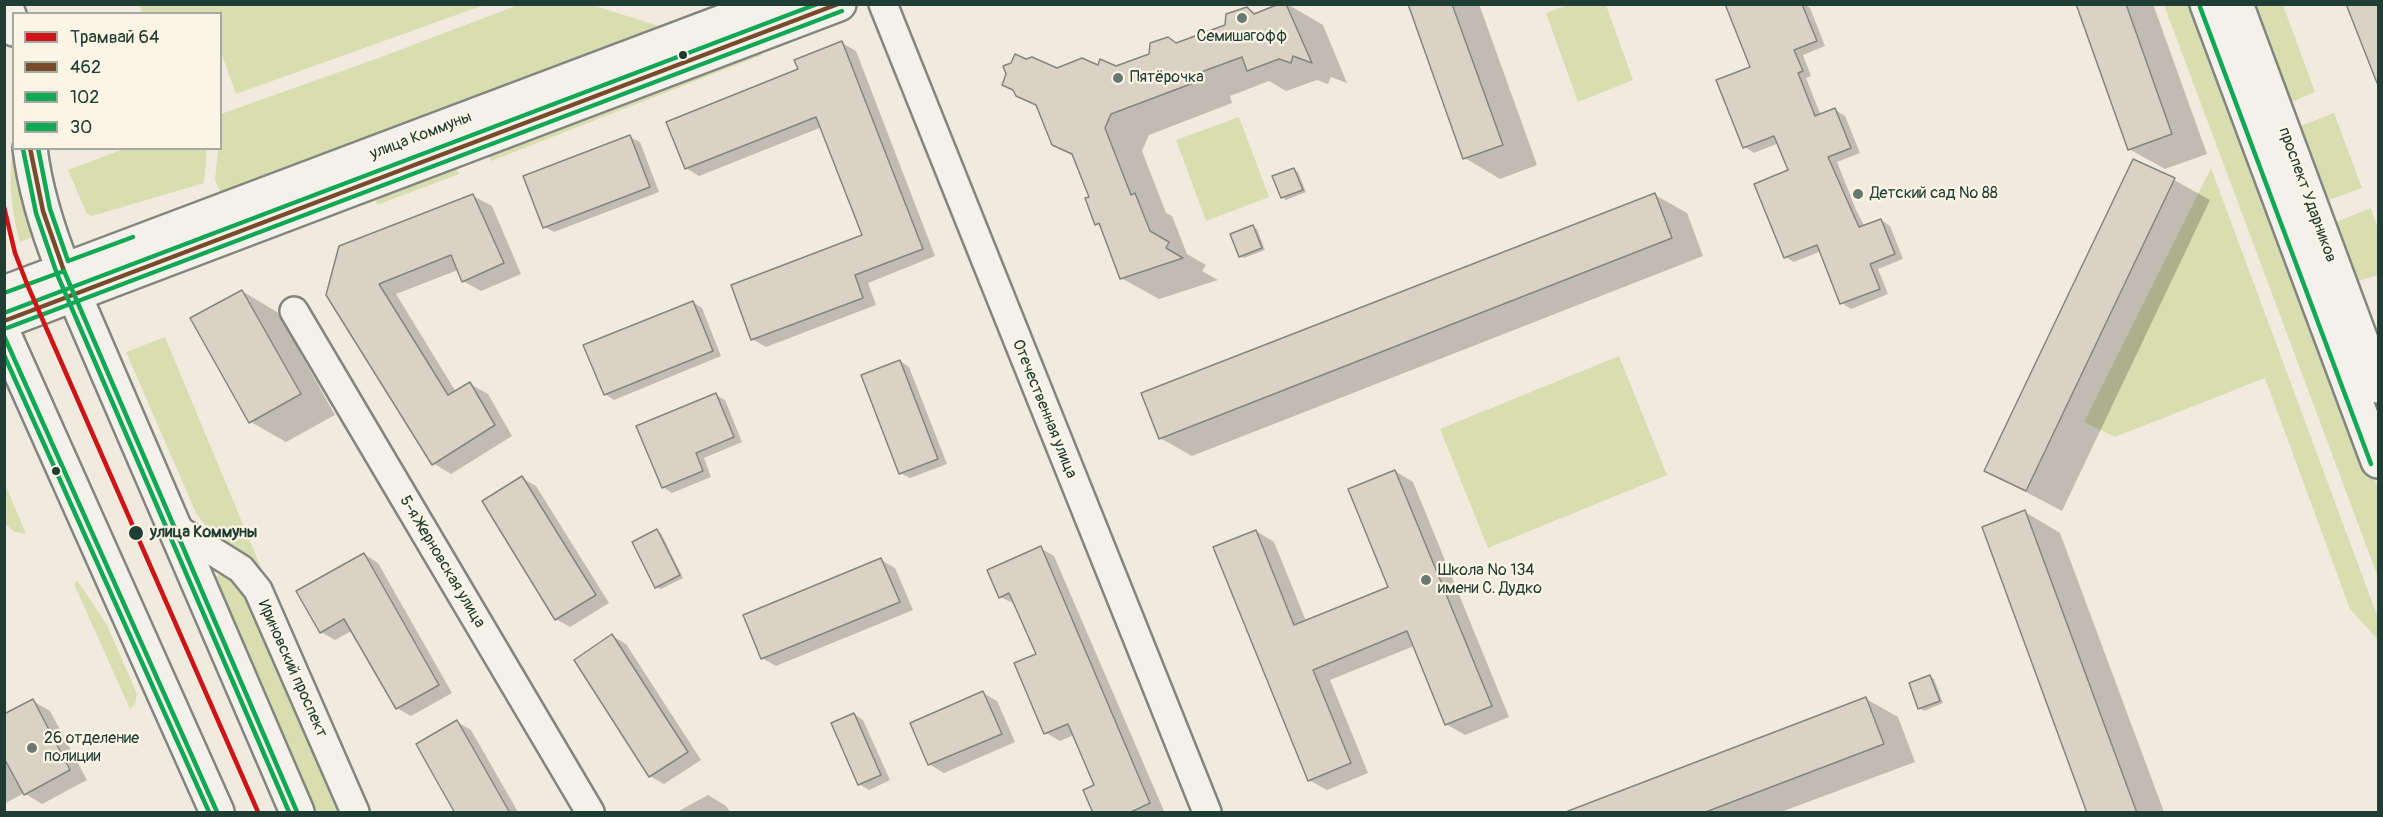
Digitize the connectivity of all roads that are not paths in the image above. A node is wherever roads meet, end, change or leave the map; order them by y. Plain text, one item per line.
1 (5, 4) edge
2 (770, 4) edge
3 (839, 4) edge
4 (883, 4) edge
5 (2207, 4) edge
6 (2236, 4) edge
7 (12, 23) edge
8 (30, 150) edge
9 (69, 282) junction
10 (6, 303) edge
11 (294, 311) dead end
12 (4, 334) edge
13 (2379, 386) edge
14 (2379, 461) edge
15 (174, 527) junction
16 (217, 813) edge
17 (297, 813) edge
18 (355, 813) edge
19 (590, 813) edge
20 (1207, 813) edge

1 - 7 main road
2 - 9 main road, улица Коммуны
3 - 9 main road, улица Коммуны
4 - 20 street, Отечественная улица
5 - 14 main road, проспект Ударников
6 - 13 main road, проспект Ударников
8 - 9 main road
9 - 10 main road, улица Коммуны
9 - 15 main road
11 - 19 street, 5-я Жерновская улица
12 - 16 main road
15 - 17 main road
15 - 18 street, Ириновский проспект

